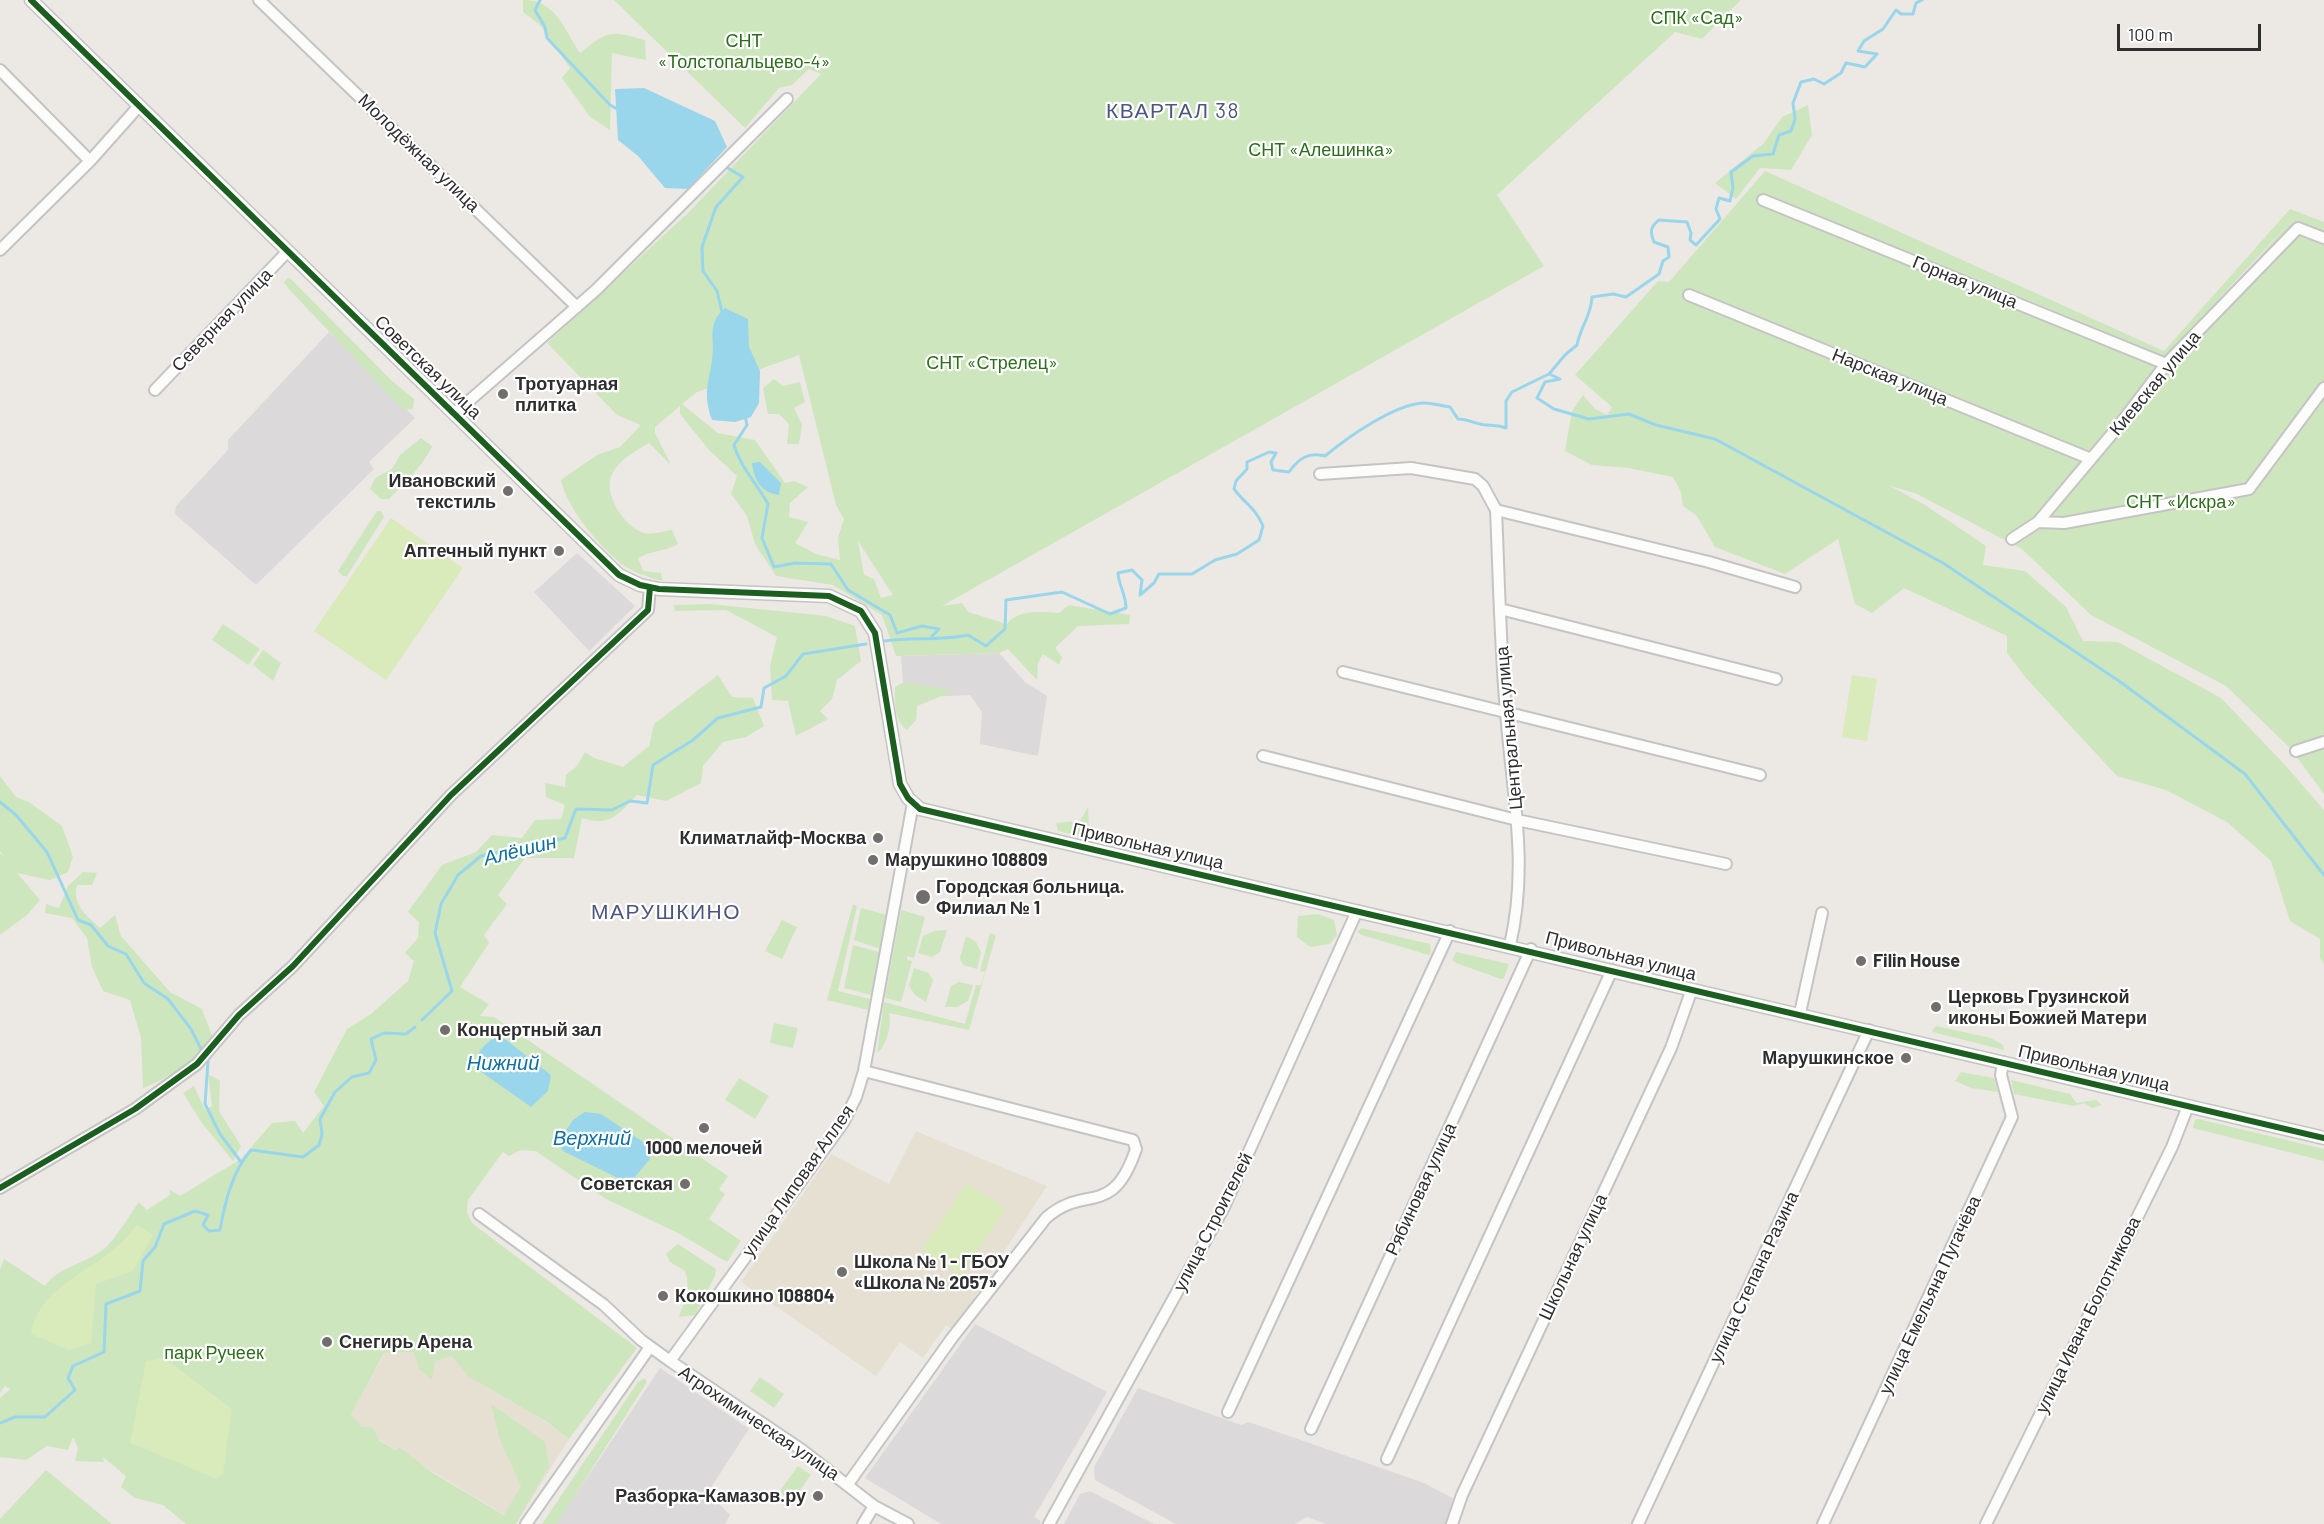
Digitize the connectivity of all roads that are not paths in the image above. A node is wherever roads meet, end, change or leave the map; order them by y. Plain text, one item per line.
1 (31, 0) edge
2 (259, 0) edge
3 (0, 70) edge
4 (787, 99) dead end
5 (139, 106) junction
6 (90, 161) junction
7 (1763, 200) dead end
8 (2324, 238) edge
9 (0, 250) edge
10 (288, 251) junction
11 (1689, 295) dead end
12 (577, 307) junction
13 (2166, 364) junction
14 (2324, 388) edge
15 (155, 390) dead end
16 (454, 414) junction
17 (2091, 459) junction
18 (1320, 474) dead end
19 (1496, 510) junction
20 (2038, 522) junction
21 (2012, 539) dead end
22 (650, 587) junction
23 (1795, 587) dead end
24 (1500, 609) junction
25 (1343, 672) dead end
26 (1776, 679) dead end
27 (1506, 711) junction
28 (2324, 742) edge
29 (2296, 751) dead end
30 (1263, 756) dead end
31 (1760, 775) dead end
32 (913, 803) junction
33 (1517, 820) junction
34 (1726, 864) dead end
35 (1356, 911) junction
36 (1822, 913) dead end
37 (1450, 931) junction
38 (1510, 945) junction
39 (1530, 950) junction
40 (1612, 970) junction
41 (1692, 989) junction
42 (1800, 1013) junction
43 (1869, 1030) junction
44 (2003, 1062) junction
45 (864, 1071) junction
46 (2188, 1106) junction
47 (2324, 1138) edge
48 (0, 1188) edge
49 (478, 1214) dead end
50 (650, 1347) junction
51 (670, 1362) junction
52 (1228, 1412) dead end
53 (1311, 1429) dead end
54 (1387, 1460) dead end
55 (848, 1484) junction
56 (874, 1506) junction
57 (526, 1524) edge
58 (863, 1524) edge
59 (908, 1524) edge
60 (1049, 1524) edge
61 (1452, 1524) edge
62 (1638, 1524) edge
63 (1823, 1524) edge
64 (1986, 1524) edge

1 - 5 street, Советская улица
2 - 12 street, Молодёжная улица
3 - 6 street
4 - 12 street
5 - 6 street
5 - 10 street, Советская улица
6 - 9 street
7 - 13 street, Горная улица
8 - 13 street, Киевская улица
10 - 15 street, Северная улица
10 - 16 street, Советская улица
11 - 17 street, Нарская улица
12 - 16 street
13 - 17 street, Киевская улица
14 - 20 street
16 - 22 street, Советская улица
17 - 20 street, Киевская улица
18 - 19 street
19 - 23 street
19 - 24 street, Центральная улица
20 - 21 street, Киевская улица
22 - 32 street, Советская улица
22 - 48 street
24 - 26 street
24 - 27 street, Центральная улица
25 - 27 street
27 - 31 street
27 - 33 street, Центральная улица
28 - 29 street
30 - 33 street
32 - 35 street, Привольная улица
32 - 45 street, улица Липовая Аллея
33 - 34 street
33 - 38 street, Центральная улица
35 - 37 street, Привольная улица
35 - 60 street, улица Строителей
36 - 42 street
37 - 38 street, Привольная улица
37 - 52 street
38 - 39 street, Привольная улица
39 - 40 street, Привольная улица
39 - 53 street, Рябиновая улица
40 - 41 street, Привольная улица
40 - 54 street
41 - 42 street, Привольная улица
41 - 61 street, Школьная улица
42 - 43 street, Привольная улица
43 - 44 street, Привольная улица
43 - 62 street, улица Степана Разина
44 - 46 street, Привольная улица
44 - 63 street, улица Емельяна Пугачёва
45 - 51 street, улица Липовая Аллея
45 - 55 street
46 - 47 street, Привольная улица
46 - 64 street, улица Ивана Болотникова
49 - 50 street, Агрохимическая улица
50 - 51 street, Агрохимическая улица
50 - 57 street
51 - 55 street, Агрохимическая улица
55 - 56 street, Агрохимическая улица
56 - 58 street
56 - 59 street, Агрохимическая улица

